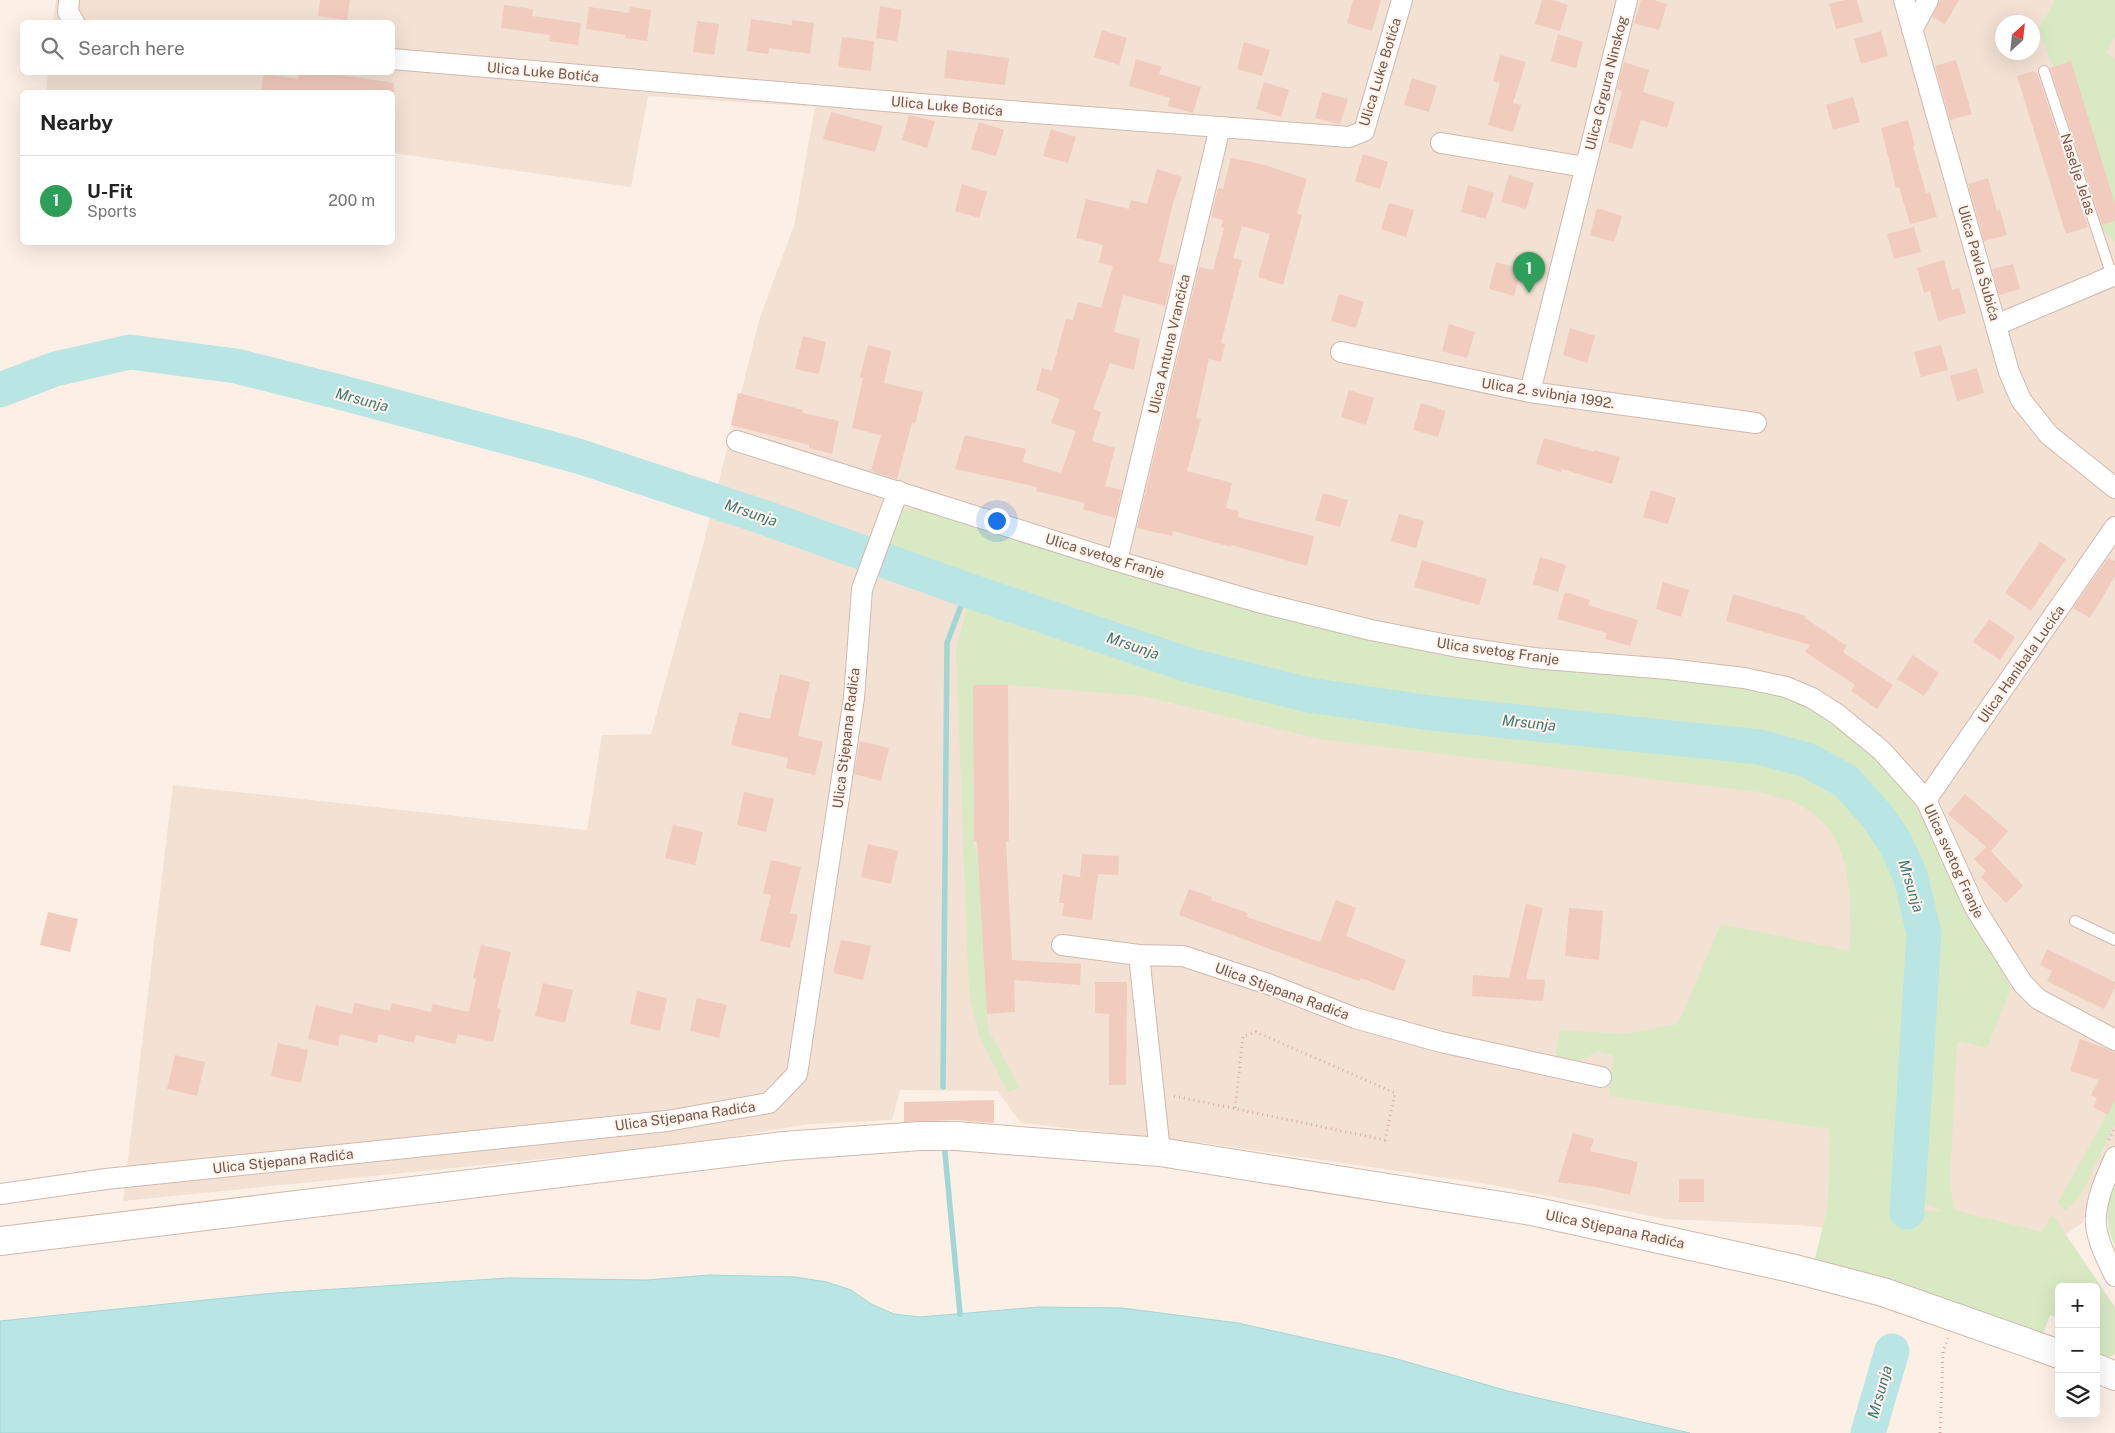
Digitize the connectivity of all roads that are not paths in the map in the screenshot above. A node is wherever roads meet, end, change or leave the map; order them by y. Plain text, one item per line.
1 (69, 0) edge
2 (1402, 0) edge
3 (1627, 0) edge
4 (1904, 0) edge
5 (1928, 0) edge
6 (73, 20) edge
7 (1912, 30) junction
8 (395, 59) edge
9 (2044, 71) dead end
10 (1220, 127) junction
11 (1442, 143) dead end
12 (1586, 167) junction
13 (2113, 276) edge
14 (1996, 325) junction
15 (1341, 352) dead end
16 (1530, 392) junction
17 (1756, 423) dead end
18 (738, 441) dead end
19 (2115, 488) edge
20 (898, 490) junction
21 (2115, 527) edge
22 (1117, 562) junction
23 (1926, 800) junction
24 (2075, 921) dead end
25 (2115, 940) edge
26 (1062, 945) dead end
27 (1138, 955) junction
28 (2115, 1040) edge
29 (1601, 1077) dead end
30 (1160, 1152) junction
31 (2115, 1157) edge
32 (0, 1194) edge
33 (0, 1241) edge
34 (2115, 1276) edge
35 (2055, 1353) edge
36 (2100, 1370) edge
37 (2115, 1376) edge

1 - 6 street
2 - 10 street, Ulica Luke Botića
3 - 12 street, Ulica Grgura Ninskog
4 - 7 street, Ulica Pavla Šubića
5 - 7 street
7 - 14 street, Ulica Pavla Šubića
8 - 10 street, Ulica Luke Botića
9 - 13 lane, Naselje Jelas
10 - 22 street, Ulica Antuna Vrančića
11 - 12 street, Ulica Grgura Ninskog
12 - 16 street, Ulica Grgura Ninskog
13 - 14 street, Naselje Jelas
14 - 19 street, Ulica Pavla Šubića
15 - 16 street, Ulica 2. svibnja 1992.
16 - 17 street, Ulica 2. svibnja 1992.
18 - 20 street, Ulica svetog Franje
20 - 22 street, Ulica svetog Franje
20 - 32 street, Ulica Stjepana Radića
21 - 23 street, Ulica Hanibala Lucića
22 - 23 street, Ulica svetog Franje
23 - 28 street, Ulica svetog Franje
24 - 25 lane
26 - 27 street, Ulica Stjepana Radića
27 - 29 street, Ulica Stjepana Radića
27 - 30 street
30 - 33 main road, Ulica Stjepana Radića
30 - 35 main road, Ulica Stjepana Radića
31 - 34 street
36 - 37 main road

